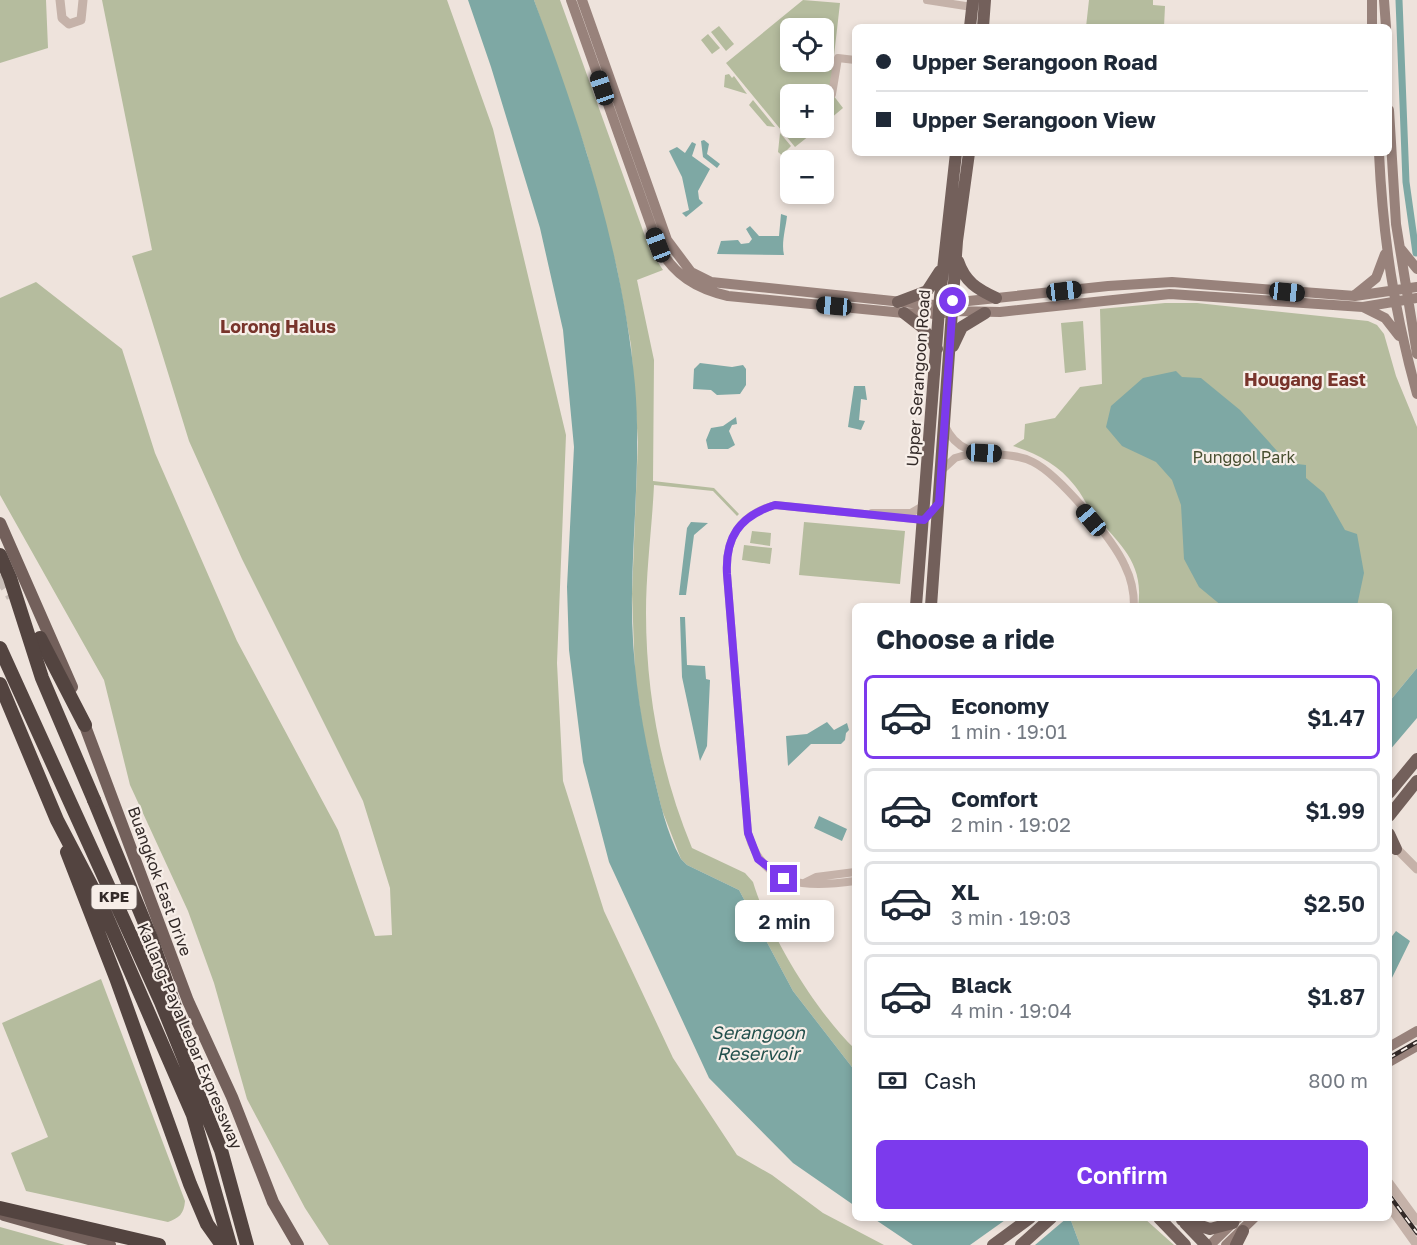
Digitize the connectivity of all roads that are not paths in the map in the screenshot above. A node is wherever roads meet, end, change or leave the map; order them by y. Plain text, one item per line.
1 (60, 0) edge
2 (84, 0) edge
3 (571, 0) edge
4 (582, 0) edge
5 (927, 0) edge
6 (986, 0) edge
7 (1372, 0) edge
8 (1384, 0) edge
9 (972, 4) edge
10 (970, 24) edge
11 (983, 24) edge
12 (1372, 24) edge
13 (1386, 24) edge
14 (852, 60) edge
15 (834, 84) edge
16 (1392, 151) edge
17 (956, 156) edge
18 (969, 156) edge
19 (1379, 156) edge
20 (1399, 247) junction
21 (1386, 252) junction
22 (956, 254) junction
23 (943, 265) junction
24 (1417, 269) edge
25 (1417, 287) edge
26 (1354, 296) junction
27 (1394, 296) junction
28 (1409, 296) edge
29 (996, 298) junction
30 (953, 306) junction
31 (1363, 307) junction
32 (901, 308) junction
33 (939, 308) junction
34 (985, 313) junction
35 (1417, 314) edge
36 (1413, 333) junction
37 (1402, 340) junction
38 (937, 349) junction
39 (950, 352) junction
40 (1417, 354) edge
41 (1417, 394) edge
42 (945, 425) junction
43 (976, 452) junction
44 (940, 473) junction
45 (939, 503) junction
46 (926, 504) junction
47 (867, 513) junction
48 (924, 520) junction
49 (0, 523) edge
50 (0, 555) edge
51 (916, 603) edge
52 (931, 603) edge
53 (1134, 603) edge
54 (40, 638) dead end
55 (0, 648) edge
56 (0, 684) edge
57 (85, 725) junction
58 (1417, 759) edge
59 (1417, 781) edge
60 (1392, 789) edge
61 (1392, 813) edge
62 (57, 820) junction
63 (1393, 845) edge
64 (1417, 869) edge
65 (852, 872) edge
66 (852, 881) edge
67 (804, 883) junction
68 (1417, 1031) edge
69 (1392, 1045) edge
70 (1417, 1046) edge
71 (1392, 1060) edge
72 (221, 1150) junction
73 (1392, 1187) edge
74 (0, 1208) edge
75 (1392, 1210) edge
76 (0, 1214) edge
77 (1026, 1221) edge
78 (1048, 1221) edge
79 (1162, 1221) edge
80 (1183, 1221) edge
81 (1187, 1221) edge
82 (1417, 1221) edge
83 (1238, 1224) edge
84 (110, 1245) edge
85 (159, 1245) edge
86 (222, 1245) edge
87 (230, 1245) edge
88 (247, 1245) edge
89 (298, 1245) edge
90 (993, 1245) edge
91 (1021, 1245) edge
92 (1185, 1245) edge
93 (1206, 1245) edge
94 (1210, 1245) edge
95 (1226, 1245) edge
96 (1236, 1245) edge
97 (1417, 1245) edge

1 - 2 street
3 - 32 main road
4 - 32 main road
5 - 9 street
6 - 11 main road
7 - 12 main road
8 - 13 main road
9 - 10 main road
14 - 15 street
16 - 20 main road
17 - 23 main road, Upper Serangoon Road
18 - 22 main road, Upper Serangoon Road
19 - 21 main road
20 - 24 main road
20 - 28 main road
21 - 26 main road
21 - 27 main road
22 - 29 main road
22 - 30 main road, Upper Serangoon Road
23 - 32 main road
23 - 33 main road, Upper Serangoon Road
25 - 28 main road
26 - 27 main road
26 - 29 main road
27 - 28 main road
27 - 31 main road
27 - 37 main road
28 - 36 main road
29 - 30 main road
30 - 33 main road
30 - 34 main road
30 - 39 main road, Upper Serangoon Road
31 - 34 main road
31 - 37 main road
32 - 33 main road
32 - 38 main road
33 - 38 main road, Upper Serangoon Road
34 - 39 main road
35 - 36 main road
36 - 40 main road
37 - 41 main road
38 - 46 main road, Upper Serangoon Road
39 - 42 main road, Upper Serangoon Road
42 - 43 street
42 - 44 main road, Upper Serangoon Road
43 - 44 street
43 - 53 street
44 - 45 main road, Upper Serangoon Road
45 - 48 street
45 - 52 main road, Upper Serangoon Road
46 - 47 street
46 - 48 main road, Upper Serangoon Road
47 - 48 street
47 - 67 street
48 - 51 main road, Upper Serangoon Road
49 - 57 main road, Buangkok East Drive
50 - 72 highway, bridge
54 - 57 highway
55 - 72 highway, Kallang-Paya Lebar Expressway / KPE
56 - 62 highway, Kallang-Paya Lebar Expressway / KPE
57 - 89 main road, Buangkok East Drive
58 - 60 main road
59 - 61 main road
62 - 86 highway
62 - 87 highway, Kallang-Paya Lebar Expressway / KPE
63 - 64 street
65 - 67 street
66 - 67 street
68 - 69 main road
70 - 71 main road
72 - 88 highway, Kallang-Paya Lebar Expressway / KPE
73 - 82 street
74 - 85 highway
75 - 97 street
76 - 84 main road
77 - 90 main road
78 - 91 main road
79 - 92 main road
80 - 93 main road
81 - 83 main road
83 - 94 main road
83 - 95 main road
83 - 96 main road

